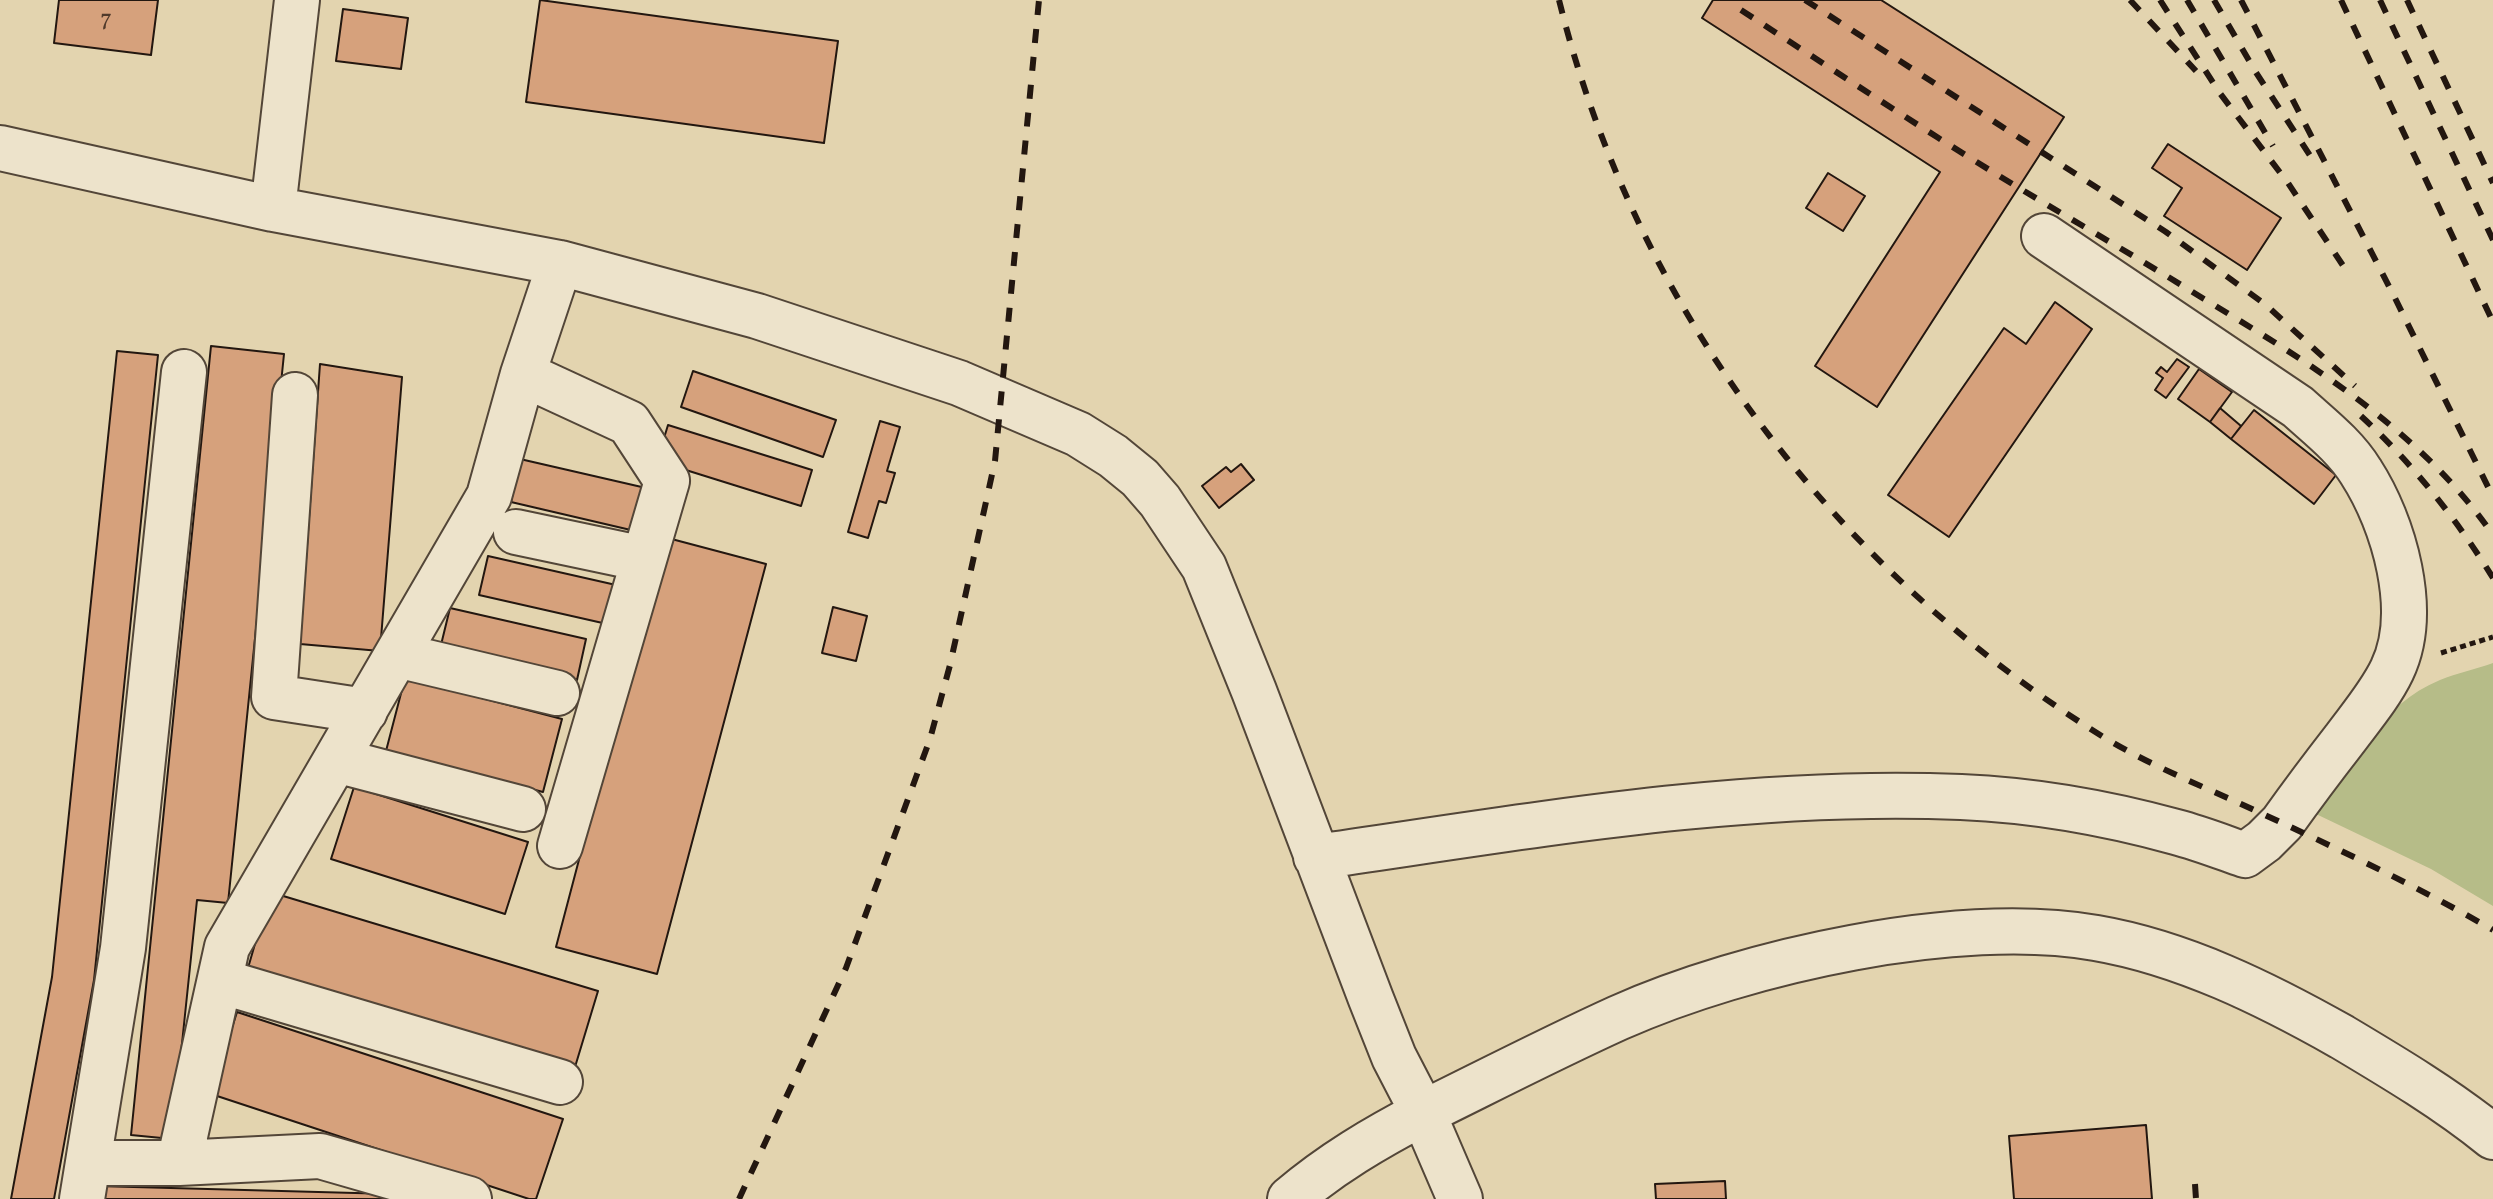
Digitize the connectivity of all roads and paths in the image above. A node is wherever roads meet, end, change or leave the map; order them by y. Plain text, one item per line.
1 (297, 0) edge
2 (0, 148) edge
3 (273, 209) junction
4 (2044, 236) dead end
5 (560, 263) junction
6 (184, 372) dead end
7 (523, 374) junction
8 (295, 395) dead end
9 (516, 532) dead end
10 (644, 559) junction
11 (397, 655) junction
12 (557, 693) dead end
13 (365, 711) junction
14 (336, 760) junction
15 (523, 809) dead end
16 (560, 846) dead end
17 (1316, 857) junction
18 (220, 981) junction
19 (560, 1082) dead end
20 (1423, 1113) junction
21 (2493, 1137) edge
22 (179, 1163) junction
23 (86, 1181) edge
24 (469, 1199) edge
25 (1290, 1199) edge
26 (1460, 1199) edge

1 - 3 lane
2 - 3 lane
3 - 5 lane
4 - 17 lane
5 - 7 lane
5 - 17 lane
6 - 23 lane
7 - 10 lane
7 - 11 lane
8 - 13 lane
9 - 10 lane
10 - 16 lane
11 - 12 lane
11 - 13 lane
13 - 14 lane
14 - 15 lane
14 - 18 lane
17 - 20 lane
18 - 19 lane
18 - 22 lane
20 - 21 lane
20 - 25 lane
20 - 26 lane
22 - 23 lane
22 - 24 lane

